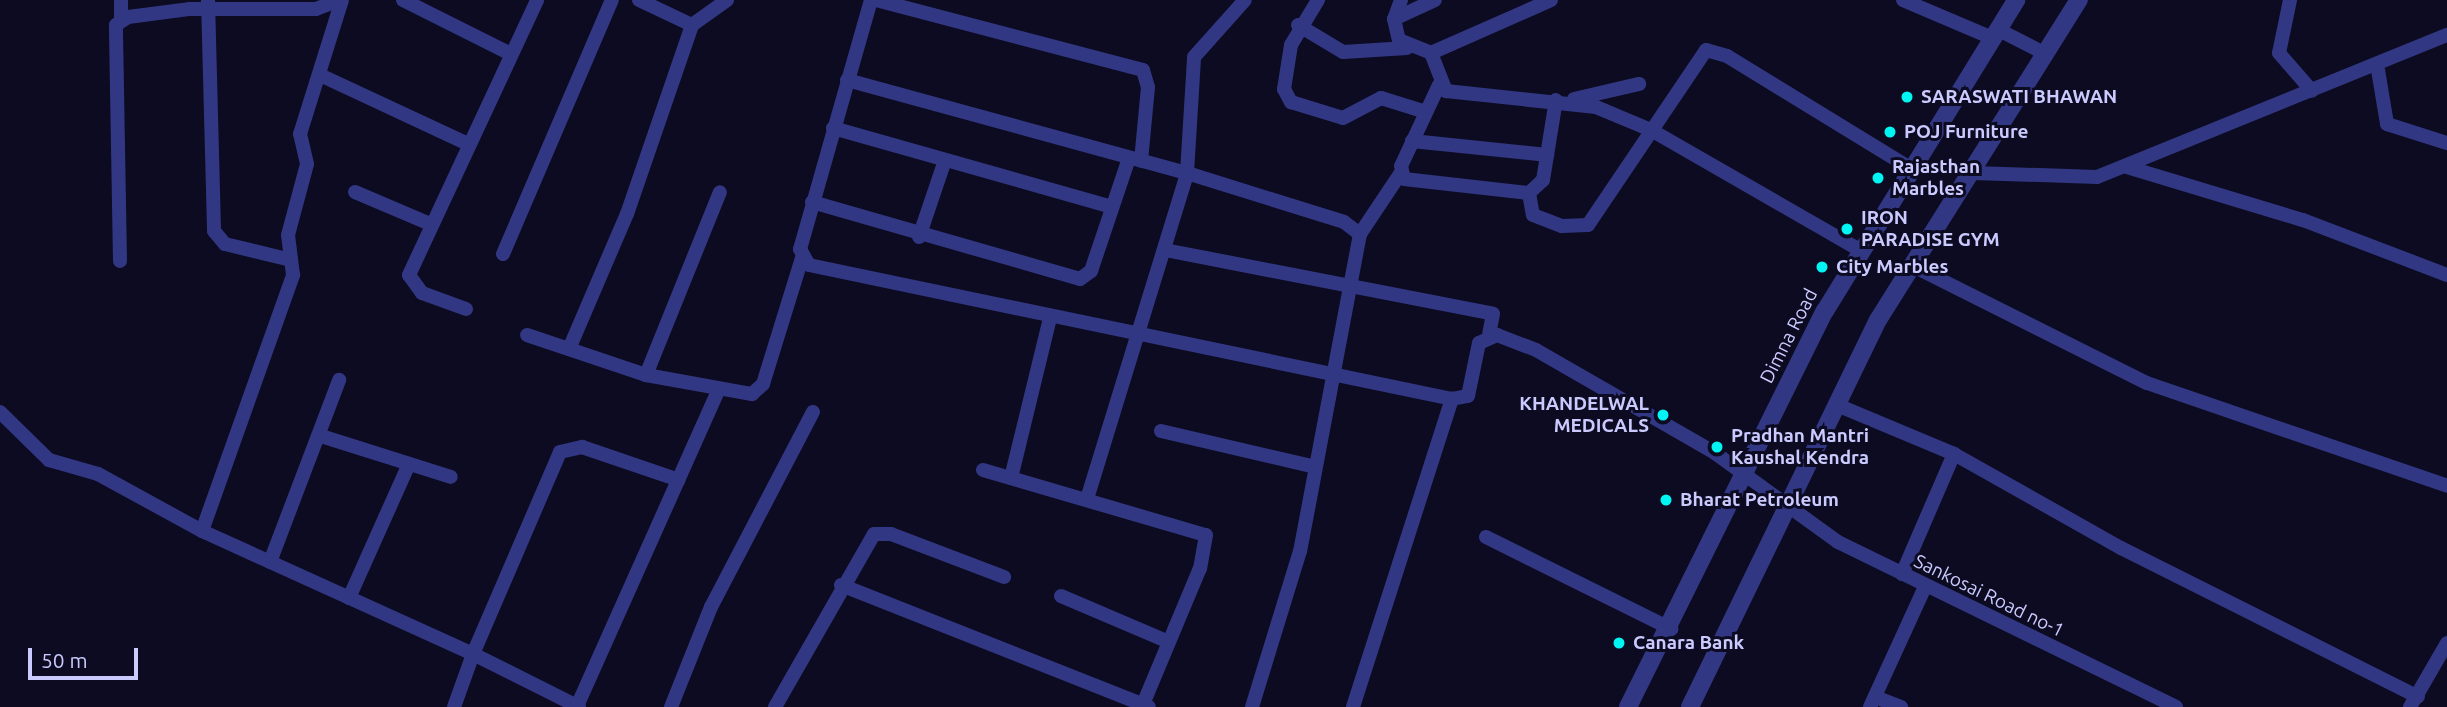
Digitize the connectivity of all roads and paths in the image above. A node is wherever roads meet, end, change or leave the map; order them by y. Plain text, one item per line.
1 (121, 0) edge
2 (341, 0) edge
3 (403, 0) edge
4 (537, 0) edge
5 (612, 0) edge
6 (639, 0) edge
7 (727, 0) edge
8 (874, 0) edge
9 (1245, 0) edge
10 (1318, 0) edge
11 (1401, 0) edge
12 (1435, 0) edge
13 (1551, 0) edge
14 (1903, 0) edge
15 (2016, 0) edge
16 (2079, 0) edge
17 (2290, 0) edge
18 (208, 5) edge
19 (121, 19) junction
20 (1394, 19) junction
21 (692, 25) junction
22 (1298, 25) junction
23 (1994, 34) junction
24 (2447, 35) edge
25 (1407, 48) junction
26 (1431, 53) junction
27 (2044, 53) junction
28 (511, 54) junction
29 (2377, 64) junction
30 (320, 75) junction
31 (847, 80) junction
32 (1639, 84) dead end
33 (1439, 85) junction
34 (2312, 91) junction
35 (1563, 100) junction
36 (1426, 112) junction
37 (834, 128) junction
38 (1651, 130) junction
39 (1412, 141) junction
40 (2447, 143) edge
41 (468, 144) junction
42 (1547, 155) junction
43 (1135, 159) junction
44 (944, 160) junction
45 (2127, 167) junction
46 (1910, 168) junction
47 (1188, 173) junction
48 (1973, 173) junction
49 (1400, 174) junction
50 (355, 192) dead end
51 (720, 192) dead end
52 (1529, 193) junction
53 (813, 202) junction
54 (1112, 207) junction
55 (430, 224) junction
56 (1360, 234) junction
57 (919, 237) junction
58 (1165, 250) junction
59 (1860, 250) junction
60 (503, 254) dead end
61 (802, 258) junction
62 (291, 260) junction
63 (120, 261) dead end
64 (1915, 267) junction
65 (2447, 275) edge
66 (1348, 290) junction
67 (466, 309) dead end
68 (1050, 318) junction
69 (1489, 334) junction
70 (527, 335) dead end
71 (1133, 335) junction
72 (569, 349) junction
73 (646, 375) junction
74 (1334, 377) junction
75 (339, 380) dead end
76 (718, 391) junction
77 (1452, 399) junction
78 (1837, 405) junction
79 (0, 412) edge
80 (813, 412) dead end
81 (1161, 430) dead end
82 (321, 436) junction
83 (1954, 454) junction
84 (409, 464) junction
85 (1312, 466) junction
86 (983, 470) dead end
87 (1743, 474) junction
88 (451, 477) dead end
89 (1011, 478) junction
90 (679, 480) junction
91 (2447, 486) edge
92 (1087, 499) junction
93 (1788, 511) junction
94 (202, 531) junction
95 (1486, 537) dead end
96 (270, 562) junction
97 (1902, 574) junction
98 (1004, 577) dead end
99 (841, 585) junction
100 (1925, 587) junction
101 (1061, 596) dead end
102 (349, 598) junction
103 (1671, 629) junction
104 (1169, 642) junction
105 (2447, 643) edge
106 (472, 653) junction
107 (1872, 702) edge
108 (2414, 702) edge
109 (578, 706) edge
110 (1147, 706) edge
111 (454, 707) edge
112 (671, 707) edge
113 (775, 707) edge
114 (1252, 707) edge
115 (1353, 707) edge
116 (1628, 707) edge
117 (1690, 707) edge
118 (1901, 707) edge
119 (2176, 707) edge

1 - 19 street
2 - 18 street
2 - 30 street
3 - 28 street
4 - 28 street
5 - 60 street
6 - 21 street
7 - 21 street
8 - 31 street
8 - 43 street
9 - 47 street
10 - 22 street
11 - 20 street
12 - 20 street
13 - 26 street
14 - 23 street
15 - 23 street, Dimna Road
16 - 27 street
17 - 34 street
18 - 19 street
18 - 62 street
19 - 63 street
20 - 25 street
21 - 72 street
22 - 25 street
22 - 36 street
23 - 27 street
23 - 46 street, Dimna Road
24 - 29 street
25 - 26 street
26 - 33 street
27 - 48 street
28 - 41 street
29 - 34 street
29 - 40 street
30 - 41 street
30 - 62 street
31 - 37 street
31 - 43 street
32 - 35 street
33 - 35 street
33 - 36 street
34 - 45 street
35 - 38 street
35 - 42 street
36 - 39 street
37 - 44 street
37 - 53 street
38 - 46 street
38 - 52 street
38 - 59 street
39 - 42 street
39 - 49 street
41 - 55 street
42 - 52 street
43 - 47 street
43 - 54 street
44 - 54 street
44 - 57 street
45 - 48 street
45 - 65 street
46 - 59 street, Dimna Road
47 - 56 street
47 - 58 street
48 - 64 street
49 - 52 street
49 - 56 street
50 - 55 street
51 - 73 street
53 - 57 street
53 - 61 street
54 - 57 street
55 - 67 street
56 - 66 street
58 - 66 street
58 - 71 street
59 - 87 street, Dimna Road
61 - 68 street
61 - 76 street
62 - 94 street
64 - 78 street
64 - 91 street
66 - 69 street
66 - 74 street
68 - 71 street
68 - 89 street
69 - 77 street
69 - 87 street, Sankosai Road no-1
70 - 72 street
71 - 74 street
71 - 92 street
72 - 73 street
73 - 76 street
74 - 77 street
74 - 85 street
75 - 82 street
76 - 90 street
77 - 115 street
78 - 83 street
78 - 93 street
79 - 94 street
80 - 112 street
81 - 85 street
82 - 84 street
82 - 96 street
83 - 97 street
83 - 108 street
84 - 88 street
84 - 102 street
85 - 114 street
86 - 89 street
87 - 93 street, Sankosai Road no-1
87 - 103 street, Dimna Road
89 - 92 street
90 - 106 street
90 - 109 street
92 - 104 street
93 - 97 street, Sankosai Road no-1
93 - 117 street
94 - 96 street
95 - 103 street
96 - 102 street
97 - 100 street, Sankosai Road no-1
98 - 99 street
99 - 110 street
99 - 113 street
100 - 107 street
100 - 119 street, Sankosai Road no-1
101 - 104 street
102 - 106 street
103 - 116 street, Dimna Road
104 - 110 street
105 - 108 street
106 - 109 street
106 - 111 street
107 - 118 street

